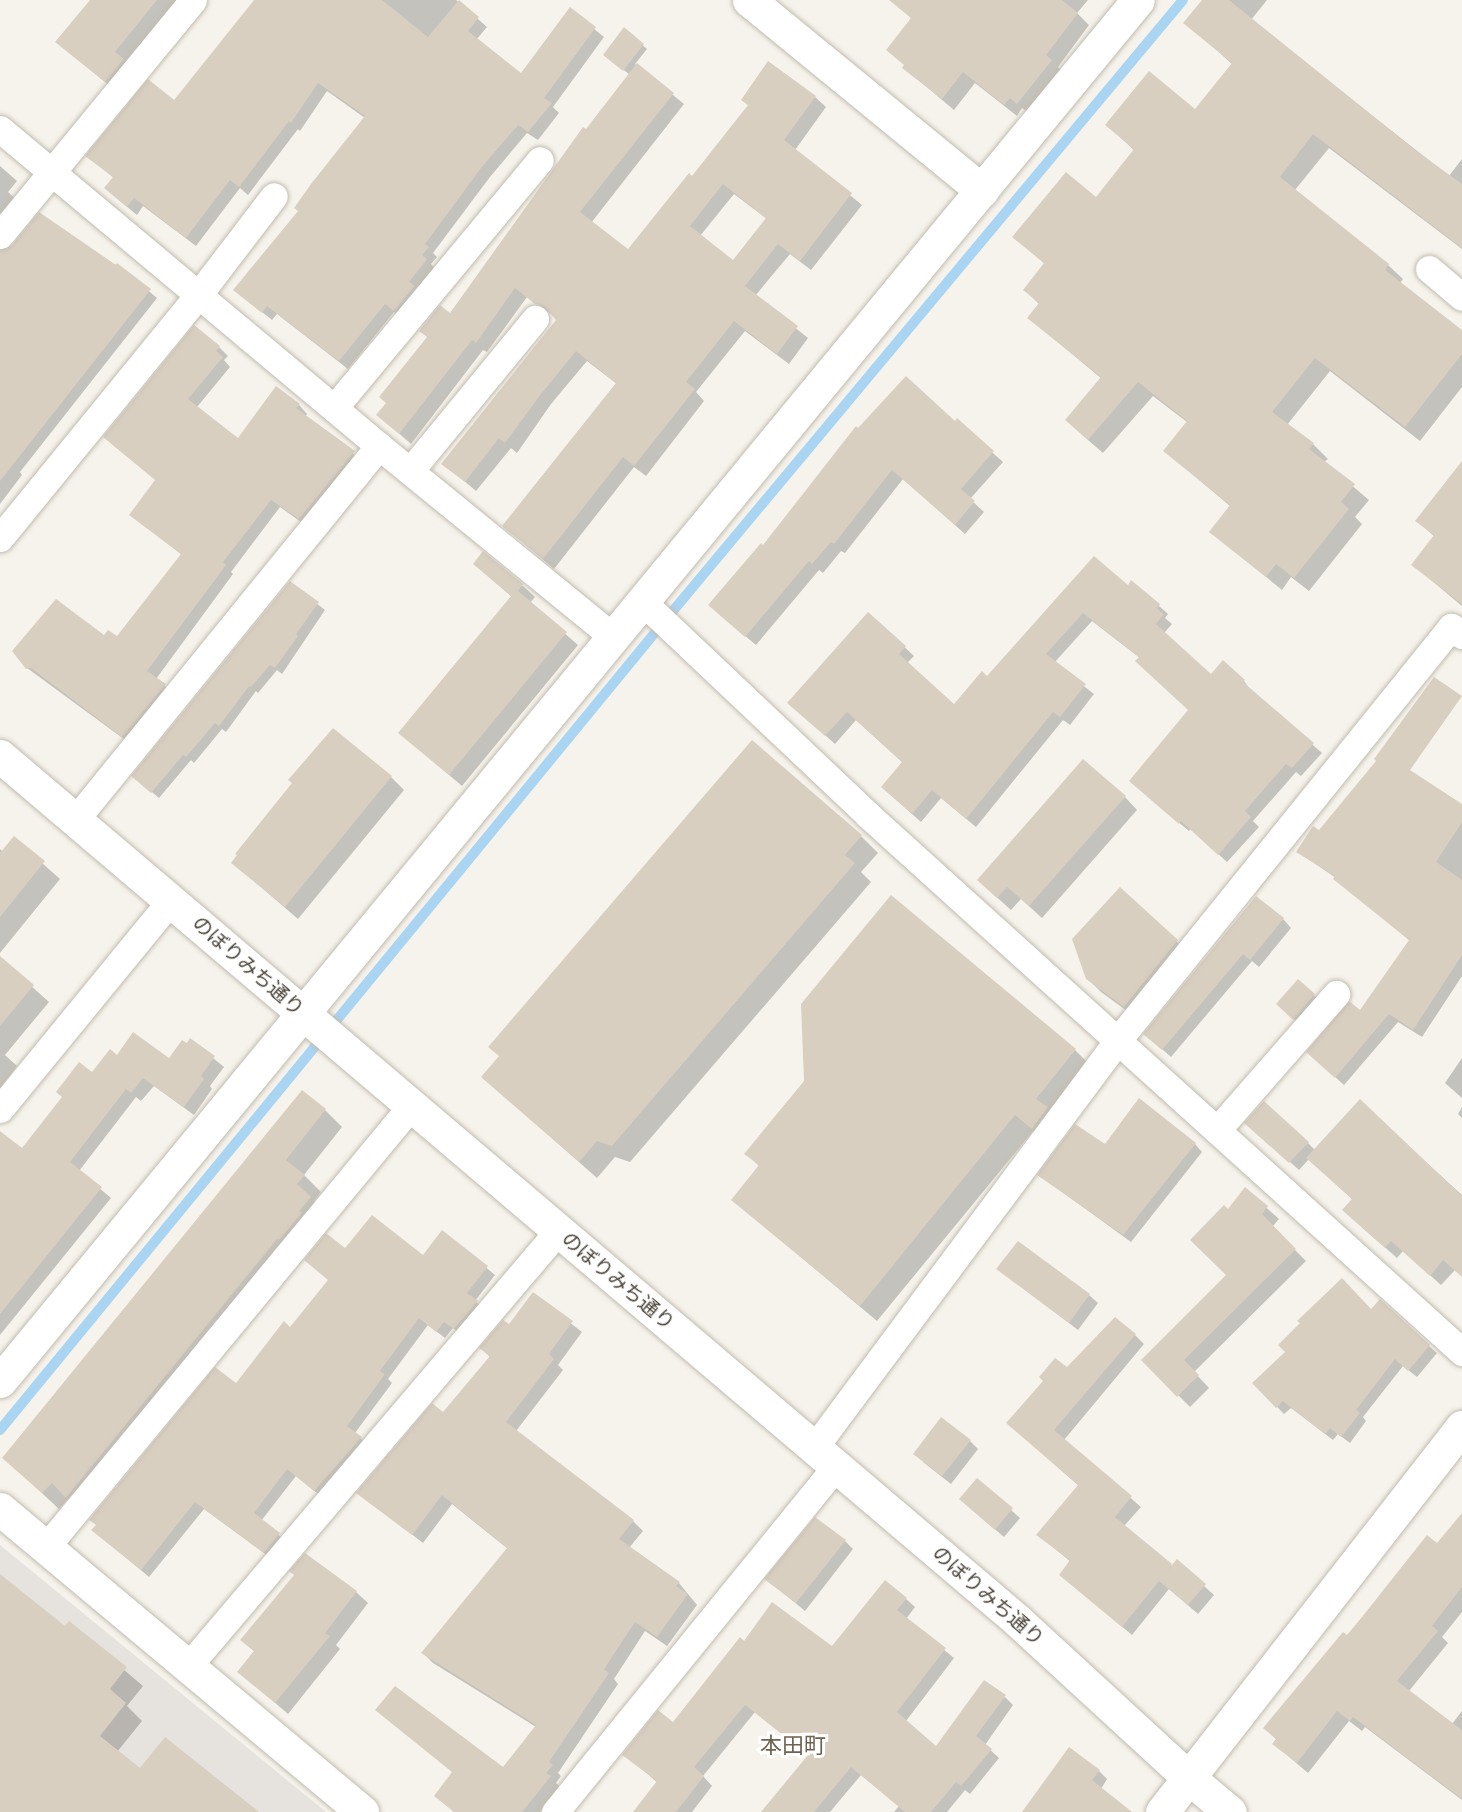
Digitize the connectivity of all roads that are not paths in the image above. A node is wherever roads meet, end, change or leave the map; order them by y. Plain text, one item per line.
1 (193, 0) edge
2 (749, 0) edge
3 (1138, 0) edge
4 (0, 129) edge
5 (540, 160) dead end
6 (53, 171) junction
7 (982, 191) junction
8 (274, 196) dead end
9 (0, 235) edge
10 (1429, 269) dead end
11 (200, 294) junction
12 (1462, 297) edge
13 (535, 319) dead end
14 (334, 408) junction
15 (379, 446) junction
16 (410, 471) junction
17 (0, 538) edge
18 (643, 602) junction
19 (1462, 635) edge
20 (612, 636) junction
21 (0, 756) edge
22 (75, 820) junction
23 (171, 900) junction
24 (1336, 994) dead end
25 (309, 1018) junction
26 (1118, 1040) junction
27 (411, 1106) junction
28 (0, 1109) edge
29 (1217, 1130) junction
30 (558, 1231) junction
31 (1462, 1352) edge
32 (0, 1381) edge
33 (1462, 1427) edge
34 (825, 1458) junction
35 (0, 1509) edge
36 (46, 1547) junction
37 (189, 1665) junction
38 (1189, 1778) junction
39 (362, 1812) edge
40 (555, 1812) edge
41 (1162, 1812) edge
42 (1230, 1812) edge

1 - 6 street
2 - 7 street
3 - 7 street
4 - 6 street
5 - 14 street
6 - 9 street
6 - 11 street
7 - 18 street
8 - 11 street
10 - 12 street
11 - 14 street
11 - 17 street
13 - 16 street
14 - 15 street
15 - 16 street
15 - 22 street
16 - 20 street
18 - 20 street
18 - 26 street
19 - 26 street
20 - 25 street
21 - 22 street, のぼりみち通り
22 - 23 street, のぼりみち通り
23 - 25 street, のぼりみち通り
23 - 28 street
24 - 29 street
25 - 27 street, のぼりみち通り
25 - 32 street
26 - 29 street
26 - 34 street
27 - 30 street, のぼりみち通り
27 - 36 street
29 - 31 street
30 - 34 street, のぼりみち通り
30 - 37 street
33 - 38 street
34 - 38 street, のぼりみち通り
34 - 40 street
35 - 36 street
36 - 37 street
37 - 39 street
38 - 41 street
38 - 42 street, のぼりみち通り

